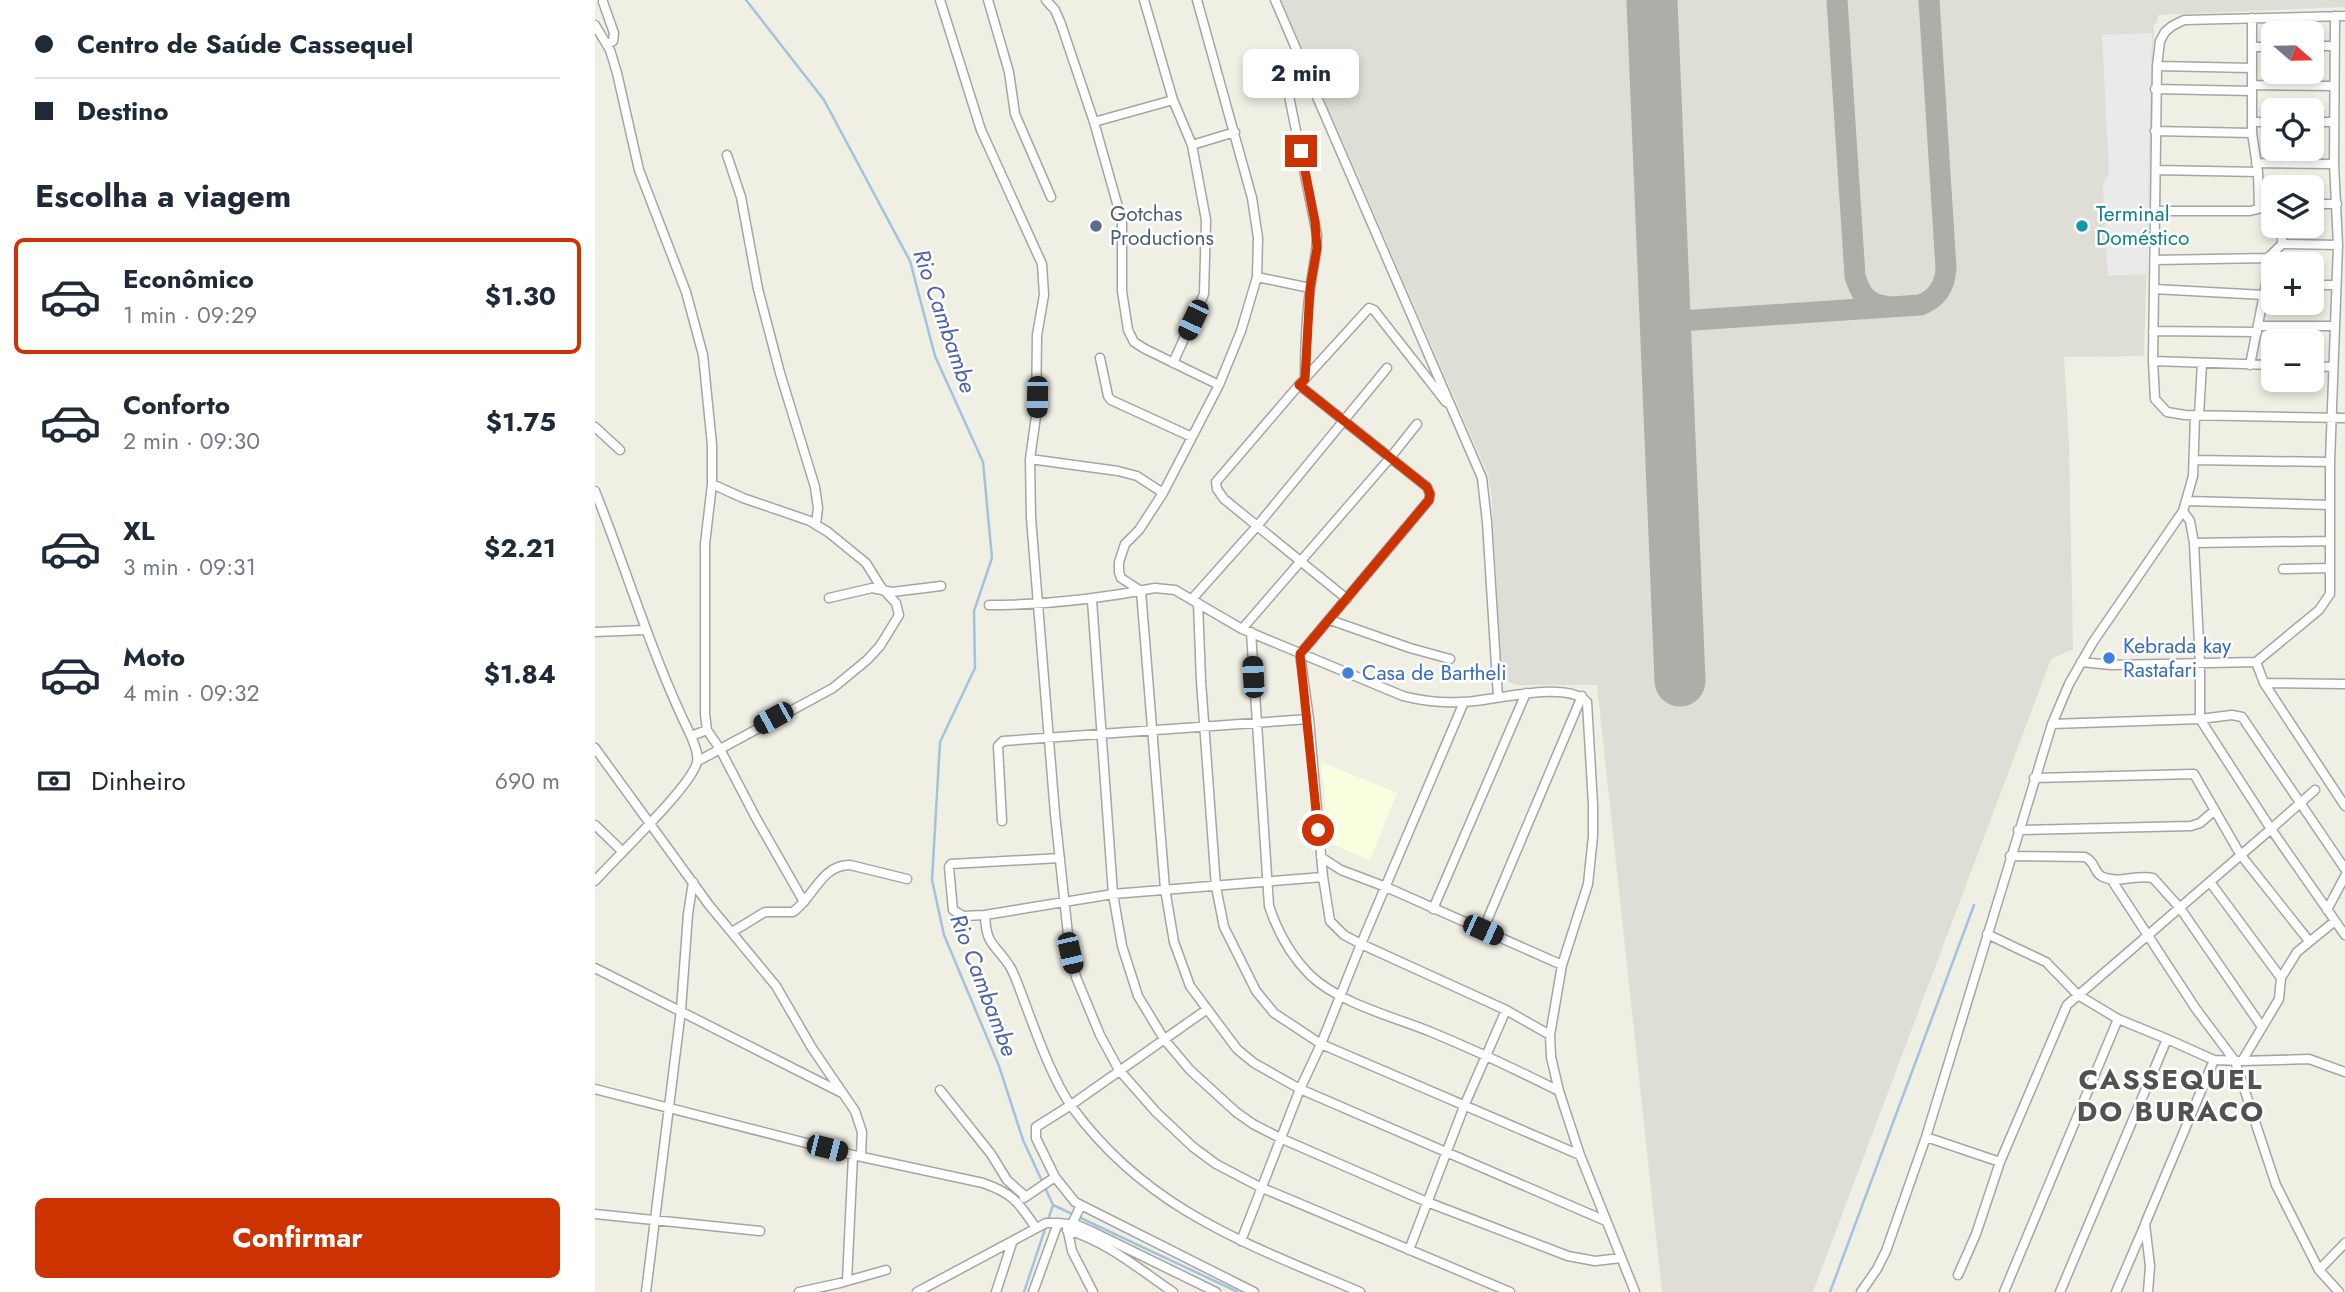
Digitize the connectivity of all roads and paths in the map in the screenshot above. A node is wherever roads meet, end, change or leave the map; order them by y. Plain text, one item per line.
1 (940, 0) edge
2 (988, 0) edge
3 (1046, 0) edge
4 (1144, 0) edge
5 (1197, 0) edge
6 (1275, 0) edge
7 (603, 2) dead end
8 (2335, 16) junction
9 (2345, 16) edge
10 (2252, 18) junction
11 (595, 25) edge
12 (607, 45) junction
13 (2324, 46) edge
14 (2334, 46) junction
15 (2252, 47) junction
16 (2261, 47) edge
17 (1302, 64) junction
18 (2157, 66) junction
19 (2252, 68) junction
20 (2334, 86) junction
21 (2252, 88) junction
22 (2155, 89) junction
23 (1173, 100) junction
24 (1094, 122) junction
25 (2252, 122) junction
26 (2261, 122) edge
27 (2324, 122) edge
28 (2334, 122) junction
29 (2155, 131) junction
30 (1235, 132) junction
31 (2252, 133) junction
32 (1192, 145) junction
33 (727, 155) dead end
34 (2334, 164) junction
35 (2257, 168) junction
36 (2156, 170) junction
37 (1051, 197) dead end
38 (2324, 204) edge
39 (2337, 204) junction
40 (2259, 207) joint
41 (2156, 211) junction
42 (2282, 238) edge
43 (2282, 244) junction
44 (2338, 245) junction
45 (2274, 252) edge
46 (2261, 258) edge
47 (2155, 260) junction
48 (1257, 277) junction
49 (2324, 285) edge
50 (2336, 285) junction
51 (1310, 288) junction
52 (2154, 289) junction
53 (2261, 295) edge
54 (2261, 312) edge
55 (2334, 326) junction
56 (2258, 329) junction
57 (2153, 331) junction
58 (1100, 358) dead end
59 (2153, 361) junction
60 (1173, 363) junction
61 (2202, 363) junction
62 (2251, 365) junction
63 (2261, 365) edge
64 (2324, 367) edge
65 (2333, 367) junction
66 (1387, 368) dead end
67 (1302, 382) junction
68 (1219, 385) junction
69 (1454, 413) junction
70 (2197, 416) junction
71 (2331, 418) junction
72 (2345, 418) edge
73 (1345, 420) junction
74 (1417, 424) dead end
75 (595, 427) edge
76 (1192, 438) junction
77 (620, 450) dead end
78 (1390, 458) junction
79 (1030, 459) junction
80 (2195, 460) junction
81 (2330, 462) junction
82 (712, 484) junction
83 (595, 491) edge
84 (1163, 493) junction
85 (2187, 501) junction
86 (2330, 505) junction
87 (2183, 511) junction
88 (816, 524) junction
89 (1258, 524) junction
90 (2330, 541) junction
91 (2194, 543) junction
92 (1301, 560) junction
93 (2330, 568) junction
94 (2283, 569) dead end
95 (941, 586) dead end
96 (1140, 591) junction
97 (885, 592) junction
98 (829, 598) dead end
99 (1347, 599) junction
100 (1092, 600) junction
101 (1195, 601) junction
102 (1039, 605) junction
103 (989, 606) dead end
104 (1330, 620) junction
105 (645, 630) junction
106 (1247, 630) junction
107 (595, 632) edge
108 (1300, 654) junction
109 (1450, 659) dead end
110 (2081, 662) junction
111 (2256, 662) junction
112 (2200, 663) junction
113 (2264, 683) junction
114 (2345, 684) edge
115 (1526, 693) junction
116 (1582, 696) junction
117 (1498, 697) junction
118 (1464, 702) junction
119 (1308, 719) junction
120 (2200, 719) junction
121 (1256, 722) junction
122 (2052, 724) junction
123 (1205, 725) junction
124 (1152, 729) junction
125 (707, 730) junction
126 (1102, 733) junction
127 (691, 736) junction
128 (1050, 737) junction
129 (595, 748) edge
130 (720, 749) junction
131 (698, 761) junction
132 (2034, 778) junction
133 (2315, 790) dead end
134 (2301, 802) junction
135 (2345, 806) edge
136 (2214, 811) junction
137 (1002, 821) dead end
138 (650, 822) junction
139 (595, 825) edge
140 (2271, 829) junction
141 (2018, 830) junction
142 (622, 851) junction
143 (2240, 854) junction
144 (2010, 856) junction
145 (1321, 857) junction
146 (1060, 858) junction
147 (2345, 869) edge
148 (2345, 876) edge
149 (1323, 877) junction
150 (907, 879) dead end
151 (2111, 879) junction
152 (595, 881) edge
153 (1267, 881) junction
154 (693, 882) junction
155 (2210, 882) junction
156 (1216, 887) junction
157 (1387, 887) junction
158 (1165, 889) junction
159 (1113, 894) junction
160 (1063, 900) junction
161 (804, 902) junction
162 (2180, 908) junction
163 (1433, 909) junction
164 (2327, 910) junction
165 (985, 915) junction
166 (2335, 921) junction
167 (1483, 930) junction
168 (732, 932) junction
169 (1987, 934) junction
170 (2345, 935) edge
171 (2146, 936) junction
172 (2309, 941) junction
173 (1361, 944) junction
174 (1562, 965) junction
175 (595, 968) edge
176 (2281, 978) junction
177 (2078, 995) junction
178 (1341, 996) junction
179 (681, 1010) junction
180 (1206, 1010) junction
181 (1506, 1010) junction
182 (2118, 1019) junction
183 (2262, 1027) junction
184 (1550, 1035) junction
185 (1164, 1039) junction
186 (2167, 1039) junction
187 (1321, 1044) junction
188 (1487, 1056) junction
189 (2214, 1060) junction
190 (2239, 1061) junction
191 (1119, 1070) junction
192 (2345, 1072) edge
193 (595, 1089) edge
194 (1300, 1089) junction
195 (940, 1090) dead end
196 (1559, 1091) junction
197 (842, 1093) junction
198 (1465, 1104) junction
199 (1071, 1105) junction
200 (669, 1108) junction
201 (1926, 1137) junction
202 (1280, 1138) junction
203 (1447, 1153) junction
204 (857, 1155) junction
205 (1580, 1155) junction
206 (2000, 1162) junction
207 (1052, 1178) junction
208 (1260, 1187) junction
209 (1022, 1199) junction
210 (1427, 1202) junction
211 (1079, 1208) junction
212 (595, 1214) edge
213 (655, 1221) junction
214 (1606, 1221) junction
215 (1067, 1224) junction
216 (2145, 1224) junction
217 (1036, 1228) junction
218 (760, 1231) dead end
219 (1241, 1241) junction
220 (1012, 1243) junction
221 (2345, 1243) edge
222 (1409, 1250) junction
223 (1621, 1258) junction
224 (886, 1270) dead end
225 (2319, 1270) junction
226 (1958, 1275) dead end
227 (842, 1286) edge
228 (922, 1291) edge
229 (2334, 1291) edge
230 (646, 1292) edge
231 (799, 1292) edge
232 (996, 1292) edge
233 (1033, 1292) edge
234 (1093, 1292) edge
235 (1173, 1292) edge
236 (1216, 1292) edge
237 (1254, 1292) edge
238 (1360, 1292) edge
239 (1510, 1292) edge
240 (1635, 1292) edge
241 (1861, 1292) edge
242 (2004, 1292) edge
243 (2060, 1292) edge
244 (2116, 1292) edge
245 (2148, 1292) edge

1 - 79 street
2 - 37 street
3 - 24 street
4 - 23 street
5 - 30 street
6 - 17 street
7 - 12 street
8 - 9 street
8 - 10 street
8 - 14 street
10 - 15 street
10 - 18 street
11 - 12 street
12 - 82 street
13 - 14 street
14 - 20 street
15 - 16 street
15 - 19 street
17 - 51 street
17 - 69 street
18 - 19 street
18 - 22 street
19 - 21 street
20 - 21 street
20 - 28 street
21 - 22 street
21 - 25 street
22 - 29 street
23 - 24 street
23 - 32 street
24 - 60 street
25 - 26 street
25 - 31 street
27 - 28 street
28 - 34 street
29 - 31 street
29 - 36 street
30 - 32 street
30 - 48 street
31 - 35 street
32 - 60 street
33 - 88 street
34 - 35 street
34 - 39 street
35 - 36 street
35 - 40 street
36 - 41 street
38 - 39 street
39 - 44 street
40 - 41 street
41 - 47 street
42 - 43 street
43 - 44 street
43 - 45 street
44 - 50 street
46 - 47 street
47 - 52 street
48 - 51 street
48 - 68 street
49 - 50 street
50 - 55 street
51 - 67 street
52 - 53 street
52 - 57 street
54 - 56 street
55 - 56 street
55 - 65 street
56 - 57 street
56 - 62 street
57 - 59 street
58 - 76 street
59 - 61 street
59 - 70 street
60 - 68 street
61 - 62 street
61 - 70 street
62 - 63 street
64 - 65 street
65 - 71 street
66 - 73 street
67 - 69 street
67 - 73 street
67 - 89 street
68 - 76 street
69 - 117 street
70 - 71 street
70 - 80 street
71 - 72 street
71 - 81 street
73 - 78 street
73 - 89 street
74 - 78 street
75 - 77 street
76 - 84 street
78 - 92 street
78 - 99 street
79 - 84 street
79 - 102 street
80 - 81 street
80 - 85 street
81 - 86 street
82 - 88 street
82 - 125 street
83 - 105 street
84 - 96 street
85 - 86 street
85 - 87 street
86 - 90 street
87 - 91 street
87 - 110 street
88 - 97 street
89 - 92 street
89 - 101 street
90 - 91 street
90 - 93 street
91 - 112 street
92 - 99 street
92 - 106 street
93 - 94 street
93 - 111 street
95 - 97 street
96 - 100 street
96 - 101 street
96 - 124 street
97 - 98 street
97 - 130 street
99 - 104 street
100 - 102 street
100 - 126 street
101 - 106 street
101 - 123 street
102 - 103 street
102 - 128 street
104 - 108 street
104 - 109 street
105 - 107 street
105 - 127 street
106 - 108 street
106 - 121 street
108 - 118 street
108 - 119 street
110 - 112 street
110 - 122 street
111 - 112 street
111 - 113 street
112 - 120 street
113 - 114 street
113 - 135 street
115 - 116 street
115 - 117 street
115 - 163 street
116 - 167 street
116 - 174 street
117 - 118 street
118 - 157 street
119 - 121 street
119 - 145 street
120 - 122 street
120 - 134 street
120 - 140 street
121 - 123 street
121 - 153 street
122 - 132 street
123 - 124 street
123 - 156 street
124 - 126 street
124 - 158 street
125 - 127 street
125 - 130 street
126 - 128 street
126 - 159 street
127 - 131 street
128 - 137 street
128 - 146 street
129 - 138 street
130 - 131 street
130 - 161 street
131 - 138 street
132 - 136 street
132 - 141 street
133 - 134 street
134 - 140 street
134 - 147 street
136 - 141 street
136 - 143 street
138 - 142 street
138 - 154 street
139 - 142 street
140 - 143 street
140 - 164 street
141 - 144 street
142 - 152 street
143 - 155 street
143 - 172 street
144 - 151 street
144 - 169 street
145 - 149 street
145 - 157 street
146 - 160 street
146 - 165 street
148 - 164 street
149 - 153 street
149 - 173 street
150 - 161 street
151 - 162 street
151 - 171 street
153 - 156 street
153 - 178 street
154 - 168 street
154 - 179 street
155 - 162 street
155 - 176 street
156 - 158 street
156 - 187 street
157 - 163 street
157 - 173 street
158 - 159 street
158 - 180 street
159 - 160 street
159 - 185 street
160 - 165 street
160 - 191 street
161 - 168 street
162 - 171 street
162 - 183 street
163 - 167 street
164 - 166 street
165 - 199 street
166 - 170 street
166 - 172 street
167 - 174 street
168 - 197 street
169 - 177 street
169 - 201 street
171 - 177 street
171 - 190 street
172 - 176 street
173 - 178 street
173 - 181 street
174 - 184 street
175 - 179 street
176 - 183 street
177 - 182 street
177 - 206 street
178 - 187 street
178 - 188 street
179 - 197 street
179 - 200 street
180 - 185 street
180 - 194 street
181 - 184 street
181 - 188 street
182 - 186 street
182 - 242 street
183 - 190 street
184 - 196 street
185 - 191 street
185 - 202 street
186 - 189 street
186 - 243 street
187 - 194 street
187 - 198 street
188 - 196 street
188 - 198 street
189 - 190 street
189 - 216 street
190 - 192 street
190 - 225 street
191 - 199 street
191 - 208 street
193 - 200 street
194 - 202 street
194 - 203 street
195 - 209 street
196 - 205 street
197 - 204 street
198 - 203 street
198 - 205 street
199 - 207 street
199 - 219 street
200 - 204 street
200 - 213 street
201 - 206 street
201 - 241 street
202 - 208 street
202 - 210 street
203 - 210 street
203 - 214 street
204 - 209 street
204 - 227 street
205 - 214 street
206 - 226 street
207 - 209 street
207 - 211 street
208 - 219 street
208 - 222 street
209 - 217 street
210 - 222 street
210 - 223 street
211 - 215 street
211 - 237 street
212 - 213 street
213 - 218 street
213 - 230 street
214 - 223 street
215 - 217 street
215 - 233 street
215 - 234 street
215 - 235 street
215 - 236 street
216 - 244 street
216 - 245 street
217 - 220 street
219 - 238 street
220 - 228 street
220 - 232 street
221 - 225 street
222 - 239 street
223 - 240 street
224 - 227 street
225 - 229 street
227 - 231 street

